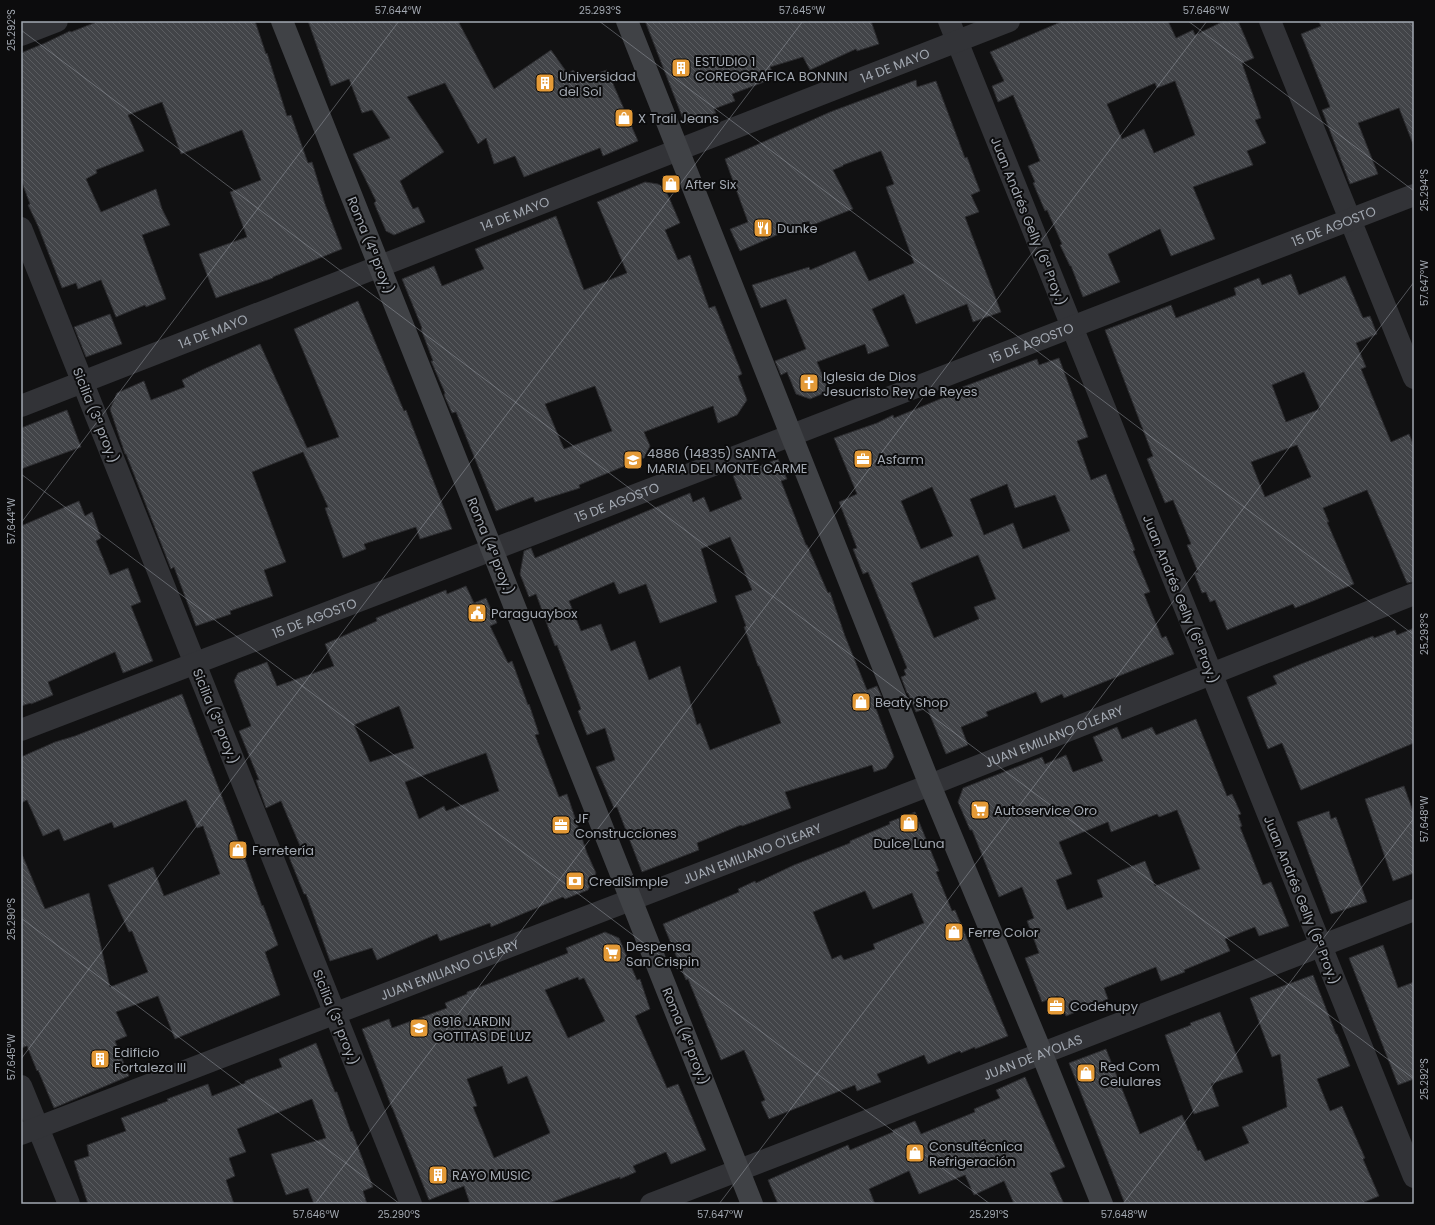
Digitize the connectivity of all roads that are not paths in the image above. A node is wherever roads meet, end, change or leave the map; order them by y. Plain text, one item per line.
1 (57, 21) edge
2 (282, 21) edge
3 (627, 21) edge
4 (949, 21) edge
5 (1009, 21) edge
6 (1270, 21) edge
7 (21, 35) edge
8 (957, 42) junction
9 (679, 151) junction
10 (1414, 194) edge
11 (1350, 219) junction
12 (21, 228) edge
13 (380, 267) junction
14 (1072, 327) junction
15 (1414, 378) edge
16 (82, 383) junction
17 (21, 406) edge
18 (792, 435) junction
19 (492, 550) junction
20 (1414, 594) edge
21 (195, 663) junction
22 (1211, 674) junction
23 (21, 730) edge
24 (930, 785) junction
25 (631, 899) junction
26 (1414, 910) edge
27 (1321, 946) junction
28 (335, 1013) junction
29 (1042, 1054) junction
30 (21, 1086) edge
31 (30, 1131) edge
32 (739, 1170) junction
33 (1414, 1177) edge
34 (69, 1204) edge
35 (411, 1204) edge
36 (652, 1204) edge
37 (752, 1204) edge
38 (1102, 1204) edge

1 - 7 street
2 - 13 main road, Roma (4ª proy.)
3 - 9 main road
4 - 8 street, Juan Andrés Gelly (6ª Proy.)
5 - 8 street, 14 DE MAYO
6 - 11 street
8 - 9 street, 14 DE MAYO
8 - 14 street, Juan Andrés Gelly (6ª Proy.)
9 - 13 street, 14 DE MAYO
9 - 18 main road
10 - 11 street, 15 DE AGOSTO
11 - 14 street, 15 DE AGOSTO
11 - 15 street
12 - 16 street, Sicilia (3ª proy.)
13 - 16 street, 14 DE MAYO
13 - 19 main road, Roma (4ª proy.)
14 - 18 street, 15 DE AGOSTO
14 - 22 street, Juan Andrés Gelly (6ª Proy.)
16 - 17 street, 14 DE MAYO
16 - 21 street, Sicilia (3ª proy.)
18 - 19 street, 15 DE AGOSTO
18 - 24 main road
19 - 21 street, 15 DE AGOSTO
19 - 25 main road, Roma (4ª proy.)
20 - 22 street, JUAN EMILIANO O'LEARY
21 - 23 street, 15 DE AGOSTO
21 - 28 street, Sicilia (3ª proy.)
22 - 24 street, JUAN EMILIANO O'LEARY
22 - 27 street, Juan Andrés Gelly (6ª Proy.)
24 - 25 street, JUAN EMILIANO O'LEARY
24 - 29 main road
25 - 28 street, JUAN EMILIANO O'LEARY
25 - 32 main road, Roma (4ª proy.)
26 - 27 street, JUAN DE AYOLAS
27 - 29 street, JUAN DE AYOLAS
27 - 33 street, Juan Andrés Gelly (6ª Proy.)
28 - 31 street, JUAN EMILIANO O'LEARY
28 - 35 street, Sicilia (3ª proy.)
29 - 32 street, JUAN DE AYOLAS
29 - 38 main road
30 - 31 street
31 - 34 street
32 - 36 street, JUAN DE AYOLAS
32 - 37 main road, Roma (4ª proy.)

